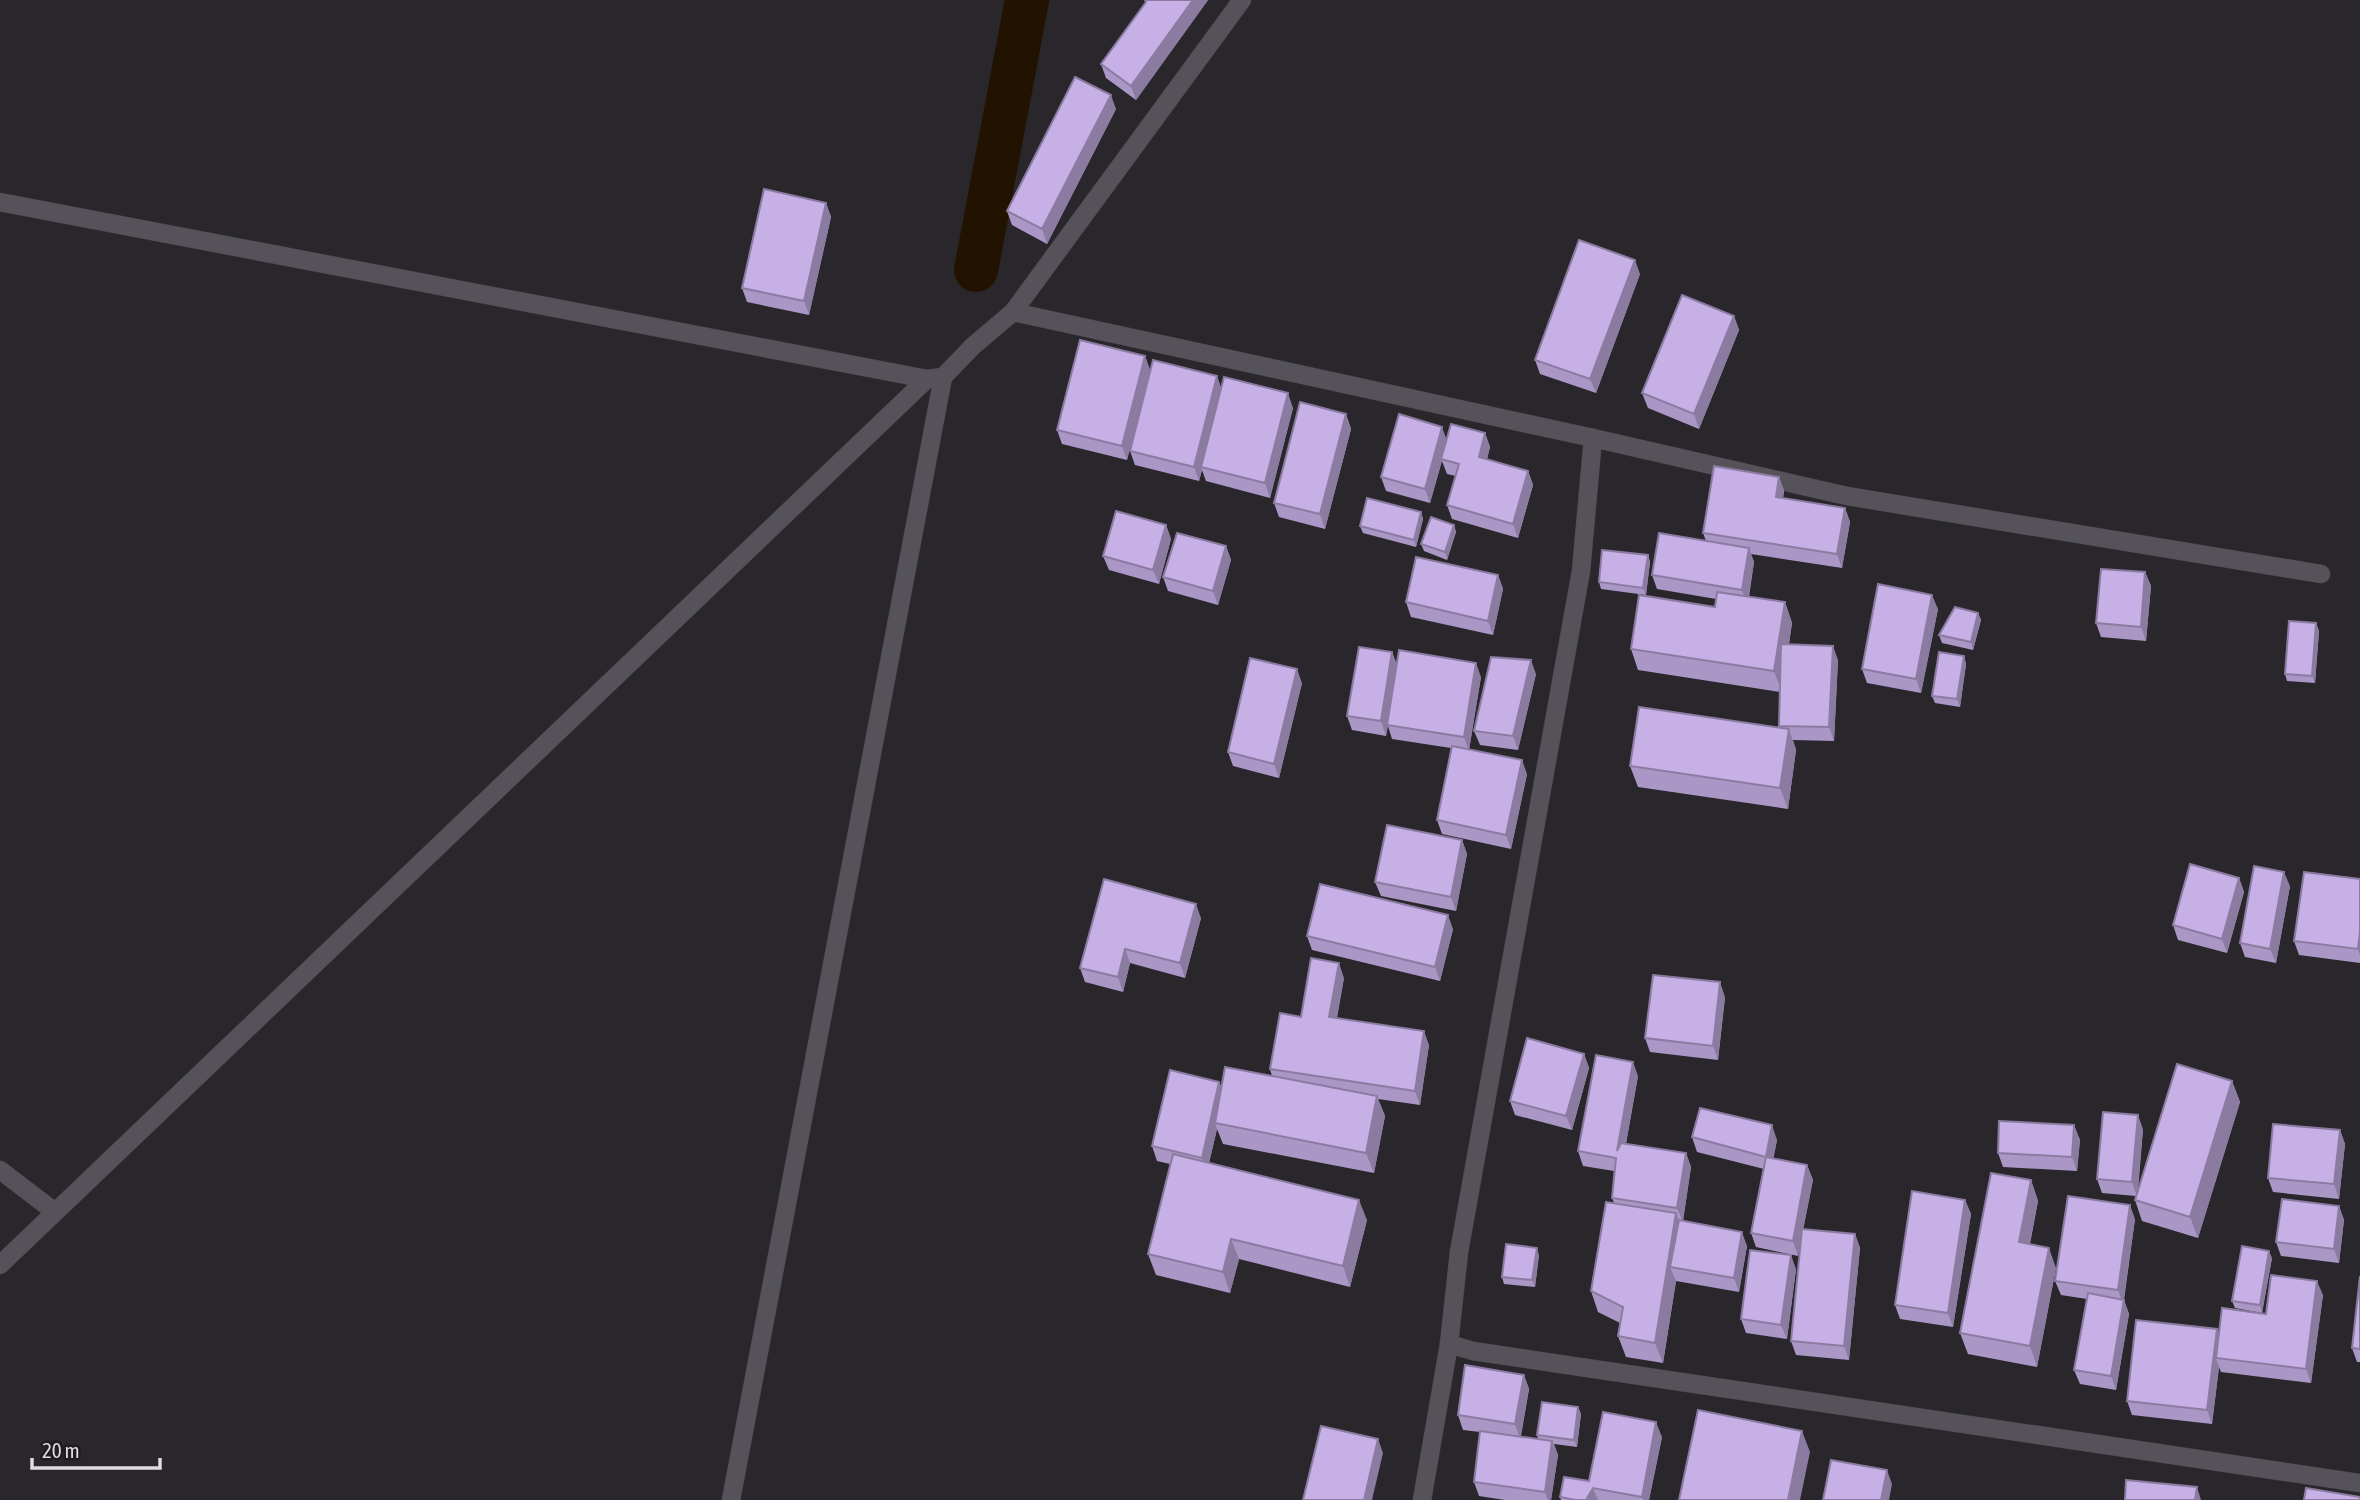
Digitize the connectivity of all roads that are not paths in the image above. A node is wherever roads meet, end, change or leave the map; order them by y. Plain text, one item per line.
1 (1242, 0) edge
2 (0, 202) edge
3 (1013, 313) junction
4 (935, 378) junction
5 (1593, 439) junction
6 (2321, 574) dead end
7 (0, 1170) edge
8 (55, 1212) junction
9 (0, 1265) edge
10 (1449, 1344) junction
11 (2360, 1483) edge
12 (731, 1500) edge
13 (1422, 1500) edge

1 - 3 street
2 - 4 street
3 - 4 street
3 - 5 street
4 - 8 street
4 - 12 street
5 - 6 street
5 - 10 street
7 - 8 street
8 - 9 street
10 - 11 street
10 - 13 street

